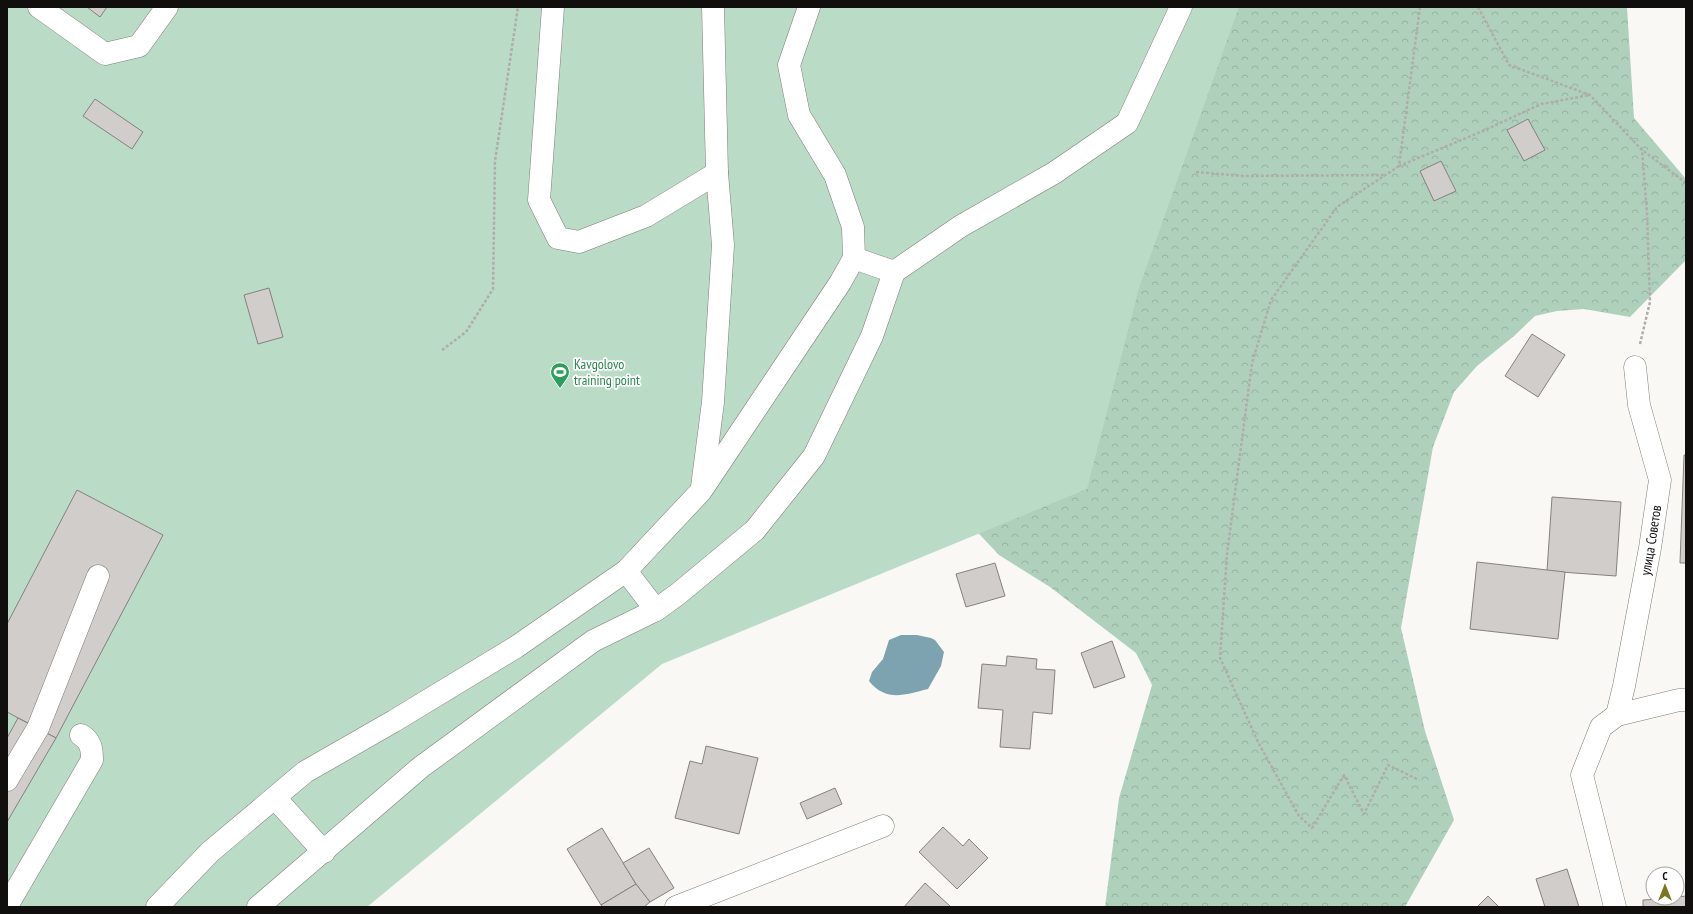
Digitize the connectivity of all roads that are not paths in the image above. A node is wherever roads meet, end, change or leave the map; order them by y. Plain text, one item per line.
1 (39, 7) edge
2 (167, 7) edge
3 (553, 7) edge
4 (713, 7) edge
5 (809, 7) edge
6 (1181, 7) edge
7 (716, 173) junction
8 (854, 258) junction
9 (894, 272) junction
10 (1635, 367) road end
11 (701, 491) junction
12 (626, 571) junction
13 (98, 576) dead end
14 (656, 610) junction
15 (1686, 700) edge
16 (1617, 715) junction
17 (81, 735) dead end
18 (7, 780) edge
19 (274, 798) junction
20 (883, 826) dead end
21 (324, 852) junction
22 (7, 906) edge
23 (157, 907) edge
24 (258, 907) edge
25 (676, 907) edge
26 (1614, 907) edge

1 - 2 street
3 - 7 street
4 - 7 street
5 - 8 street
6 - 9 street
7 - 11 street
8 - 9 street
8 - 11 street
9 - 14 street
10 - 16 street, улица Советов
11 - 12 street
12 - 14 street
12 - 19 street
13 - 18 street
14 - 21 street
15 - 16 street
16 - 26 street
17 - 22 street
19 - 21 street
19 - 23 street
20 - 25 street
21 - 24 street

